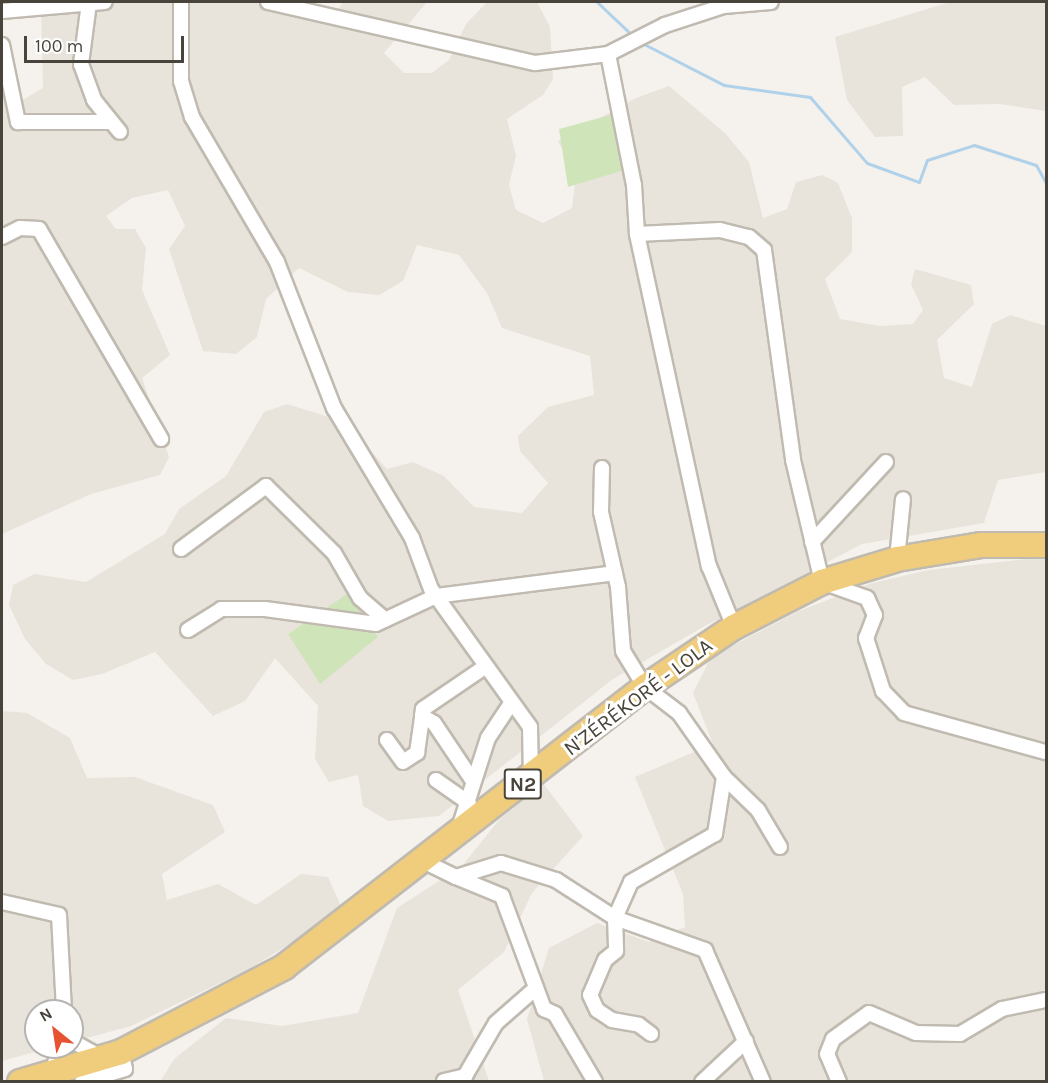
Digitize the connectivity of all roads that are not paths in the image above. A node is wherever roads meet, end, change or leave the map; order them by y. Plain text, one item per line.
1 (105, 2) edge
2 (181, 2) edge
3 (268, 2) edge
4 (771, 2) edge
5 (89, 3) edge
6 (2, 11) edge
7 (2, 45) edge
8 (608, 54) junction
9 (637, 234) junction
10 (2, 237) edge
11 (161, 439) dead end
12 (886, 462) dead end
13 (602, 468) dead end
14 (903, 499) dead end
15 (812, 542) junction
16 (1047, 545) edge
17 (181, 549) dead end
18 (897, 559) junction
19 (615, 573) junction
20 (822, 582) junction
21 (436, 596) junction
22 (385, 620) junction
23 (734, 627) junction
24 (188, 630) dead end
25 (486, 666) junction
26 (645, 687) junction
27 (512, 702) junction
28 (422, 716) junction
29 (387, 740) dead end
30 (1047, 752) edge
31 (531, 777) junction
32 (724, 777) junction
33 (436, 780) dead end
34 (473, 781) junction
35 (469, 802) junction
36 (457, 832) junction
37 (780, 847) dead end
38 (424, 862) junction
39 (456, 877) junction
40 (2, 902) edge
41 (615, 918) junction
42 (536, 988) junction
43 (63, 999) edge
44 (1047, 1000) edge
45 (651, 1034) dead end
46 (746, 1041) junction
47 (84, 1045) edge
48 (112, 1055) junction
49 (57, 1059) edge
50 (51, 1074) junction
51 (20, 1082) edge
52 (82, 1082) edge
53 (444, 1082) edge
54 (595, 1082) edge
55 (702, 1082) edge
56 (763, 1082) edge
57 (839, 1082) edge

1 - 5 street
2 - 21 street
3 - 8 street
4 - 8 street
5 - 6 street
5 - 7 street
8 - 9 street
9 - 15 street
9 - 23 street
10 - 11 street
12 - 15 street
13 - 19 street
14 - 18 street
15 - 20 street
16 - 18 highway, N'ZÉRÉKORÉ - LOLA / N2
17 - 22 street
18 - 20 highway, N'ZÉRÉKORÉ - LOLA / N2
19 - 21 street
19 - 26 street
20 - 23 highway, N'ZÉRÉKORÉ - LOLA / N2
20 - 30 street
21 - 22 street
21 - 25 street
22 - 24 street
23 - 26 highway, N'ZÉRÉKORÉ - LOLA / N2
25 - 27 street
25 - 28 street
26 - 31 highway, N'ZÉRÉKORÉ - LOLA / N2
26 - 32 street
27 - 31 street
27 - 34 street
28 - 29 street
28 - 34 street
31 - 36 highway, N'ZÉRÉKORÉ - LOLA / N2
32 - 37 street
32 - 41 street
33 - 35 street
34 - 35 street
35 - 36 street
36 - 38 highway, N'ZÉRÉKORÉ - LOLA / N2
38 - 39 street
38 - 48 highway, N'ZÉRÉKORÉ - LOLA / N2
39 - 41 street
39 - 42 street
40 - 43 street
41 - 45 street
41 - 46 street
42 - 53 street
42 - 54 street
44 - 57 street
46 - 55 street
46 - 56 street
47 - 48 street
48 - 50 highway, N'ZÉRÉKORÉ - LOLA / N2
48 - 52 street
49 - 50 street
50 - 51 highway, N'ZÉRÉKORÉ - LOLA / N2

